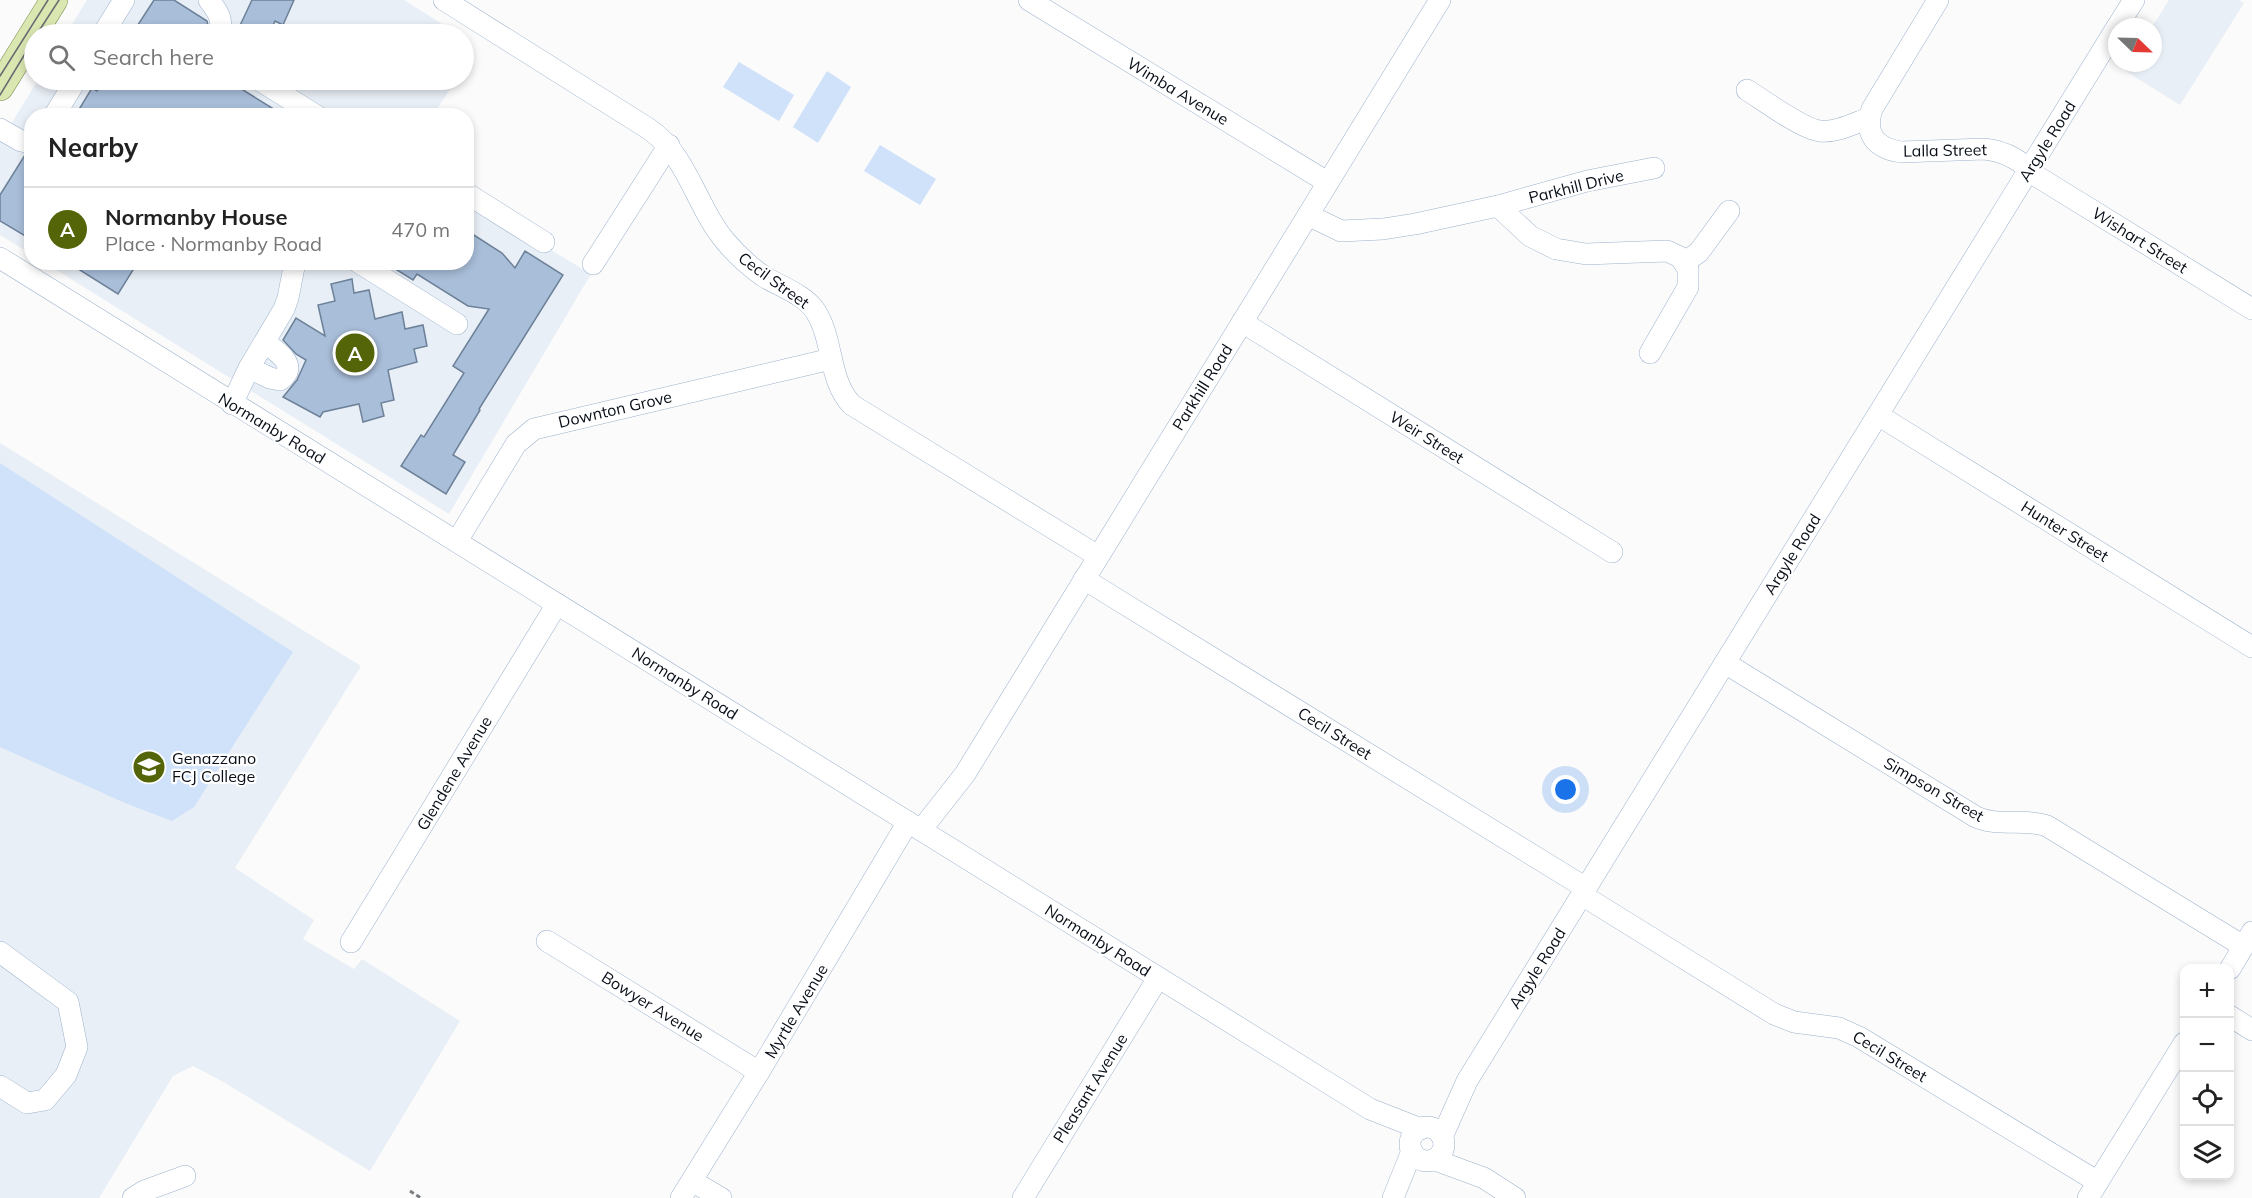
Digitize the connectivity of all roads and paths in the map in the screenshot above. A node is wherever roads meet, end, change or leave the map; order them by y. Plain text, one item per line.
1 (54, 0) edge
2 (124, 0) edge
3 (209, 0) edge
4 (444, 0) edge
5 (1029, 0) edge
6 (1440, 0) edge
7 (1938, 0) edge
8 (2134, 0) edge
9 (2123, 18) edge
10 (42, 24) edge
11 (109, 24) edge
12 (222, 24) edge
13 (2108, 42) edge
14 (24, 55) edge
15 (0, 87) edge
16 (70, 90) edge
17 (275, 90) edge
18 (1748, 90) dead end
19 (59, 108) edge
20 (304, 108) edge
21 (1869, 118) junction
22 (0, 129) edge
23 (24, 142) edge
24 (669, 145) junction
25 (1654, 168) dead end
26 (2030, 169) junction
27 (1327, 183) junction
28 (474, 198) edge
29 (1498, 206) junction
30 (1312, 208) junction
31 (1729, 211) dead end
32 (543, 242) dead end
33 (0, 258) edge
34 (1685, 262) junction
35 (593, 264) dead end
36 (293, 270) edge
37 (371, 270) edge
38 (2252, 309) edge
39 (1242, 322) junction
40 (457, 324) dead end
41 (265, 343) junction
42 (1650, 353) dead end
43 (831, 359) junction
44 (249, 368) junction
45 (232, 404) junction
46 (1878, 415) junction
47 (457, 541) junction
48 (1612, 552) dead end
49 (1098, 556) junction
50 (1084, 579) junction
51 (557, 604) junction
52 (2252, 647) edge
53 (1725, 663) junction
54 (922, 830) junction
55 (1584, 891) junction
56 (2248, 939) edge
57 (547, 940) dead end
58 (351, 942) dead end
59 (0, 952) edge
60 (2232, 964) edge
61 (1158, 978) junction
62 (2232, 1018) edge
63 (2252, 1030) edge
64 (2180, 1049) edge
65 (759, 1072) junction
66 (0, 1086) edge
67 (1428, 1144) junction
68 (185, 1176) dead end
69 (687, 1189) edge
70 (2093, 1190) edge
71 (410, 1191) dead end
72 (133, 1198) edge
73 (421, 1198) edge
74 (721, 1198) edge
75 (1023, 1198) edge
76 (1395, 1198) edge
77 (1515, 1198) edge

1 - 10 main road
2 - 11 street
3 - 12 street
4 - 24 street, Cecil Street
5 - 27 street, Wimba Avenue
6 - 27 street, Parkhill Road
7 - 21 street
8 - 9 street, Argyle Road
13 - 26 street, Argyle Road
14 - 15 main road
16 - 19 street
17 - 20 street
18 - 21 street
21 - 26 street, Lalla Street
22 - 23 street
24 - 35 street
24 - 43 street, Cecil Street
25 - 29 street, Parkhill Drive
26 - 38 street, Wishart Street
26 - 46 street, Argyle Road
27 - 30 street, Parkhill Road
28 - 32 street
29 - 30 street, Parkhill Drive
29 - 34 street, Parkhill Drive
30 - 39 street, Parkhill Road
31 - 34 street
33 - 45 street, Normanby Road
34 - 42 street
36 - 41 street
37 - 40 street
39 - 48 street, Weir Street
39 - 49 street, Parkhill Road
41 - 44 street
41 - 44 street
43 - 47 street, Downton Grove
43 - 49 street, Cecil Street
44 - 45 street
45 - 47 street, Normanby Road
46 - 52 street, Hunter Street
46 - 53 street, Argyle Road
47 - 51 street, Normanby Road
49 - 50 street, Parkhill Road
50 - 54 street, Parkhill Road
50 - 55 street, Cecil Street
51 - 54 street, Normanby Road
51 - 58 street, Glendene Avenue
53 - 55 street, Argyle Road
53 - 56 street, Simpson Street
54 - 61 street, Normanby Road
54 - 65 street, Myrtle Avenue
55 - 67 street, Argyle Road
55 - 70 street, Cecil Street
56 - 60 street
57 - 65 street, Bowyer Avenue
59 - 66 street
61 - 67 street, Normanby Road
61 - 75 street, Pleasant Avenue
62 - 63 street
64 - 70 street
65 - 69 street, Myrtle Avenue
67 - 76 street, Argyle Road
67 - 77 street, Normanby Road
68 - 72 street
69 - 74 street
71 - 73 path

